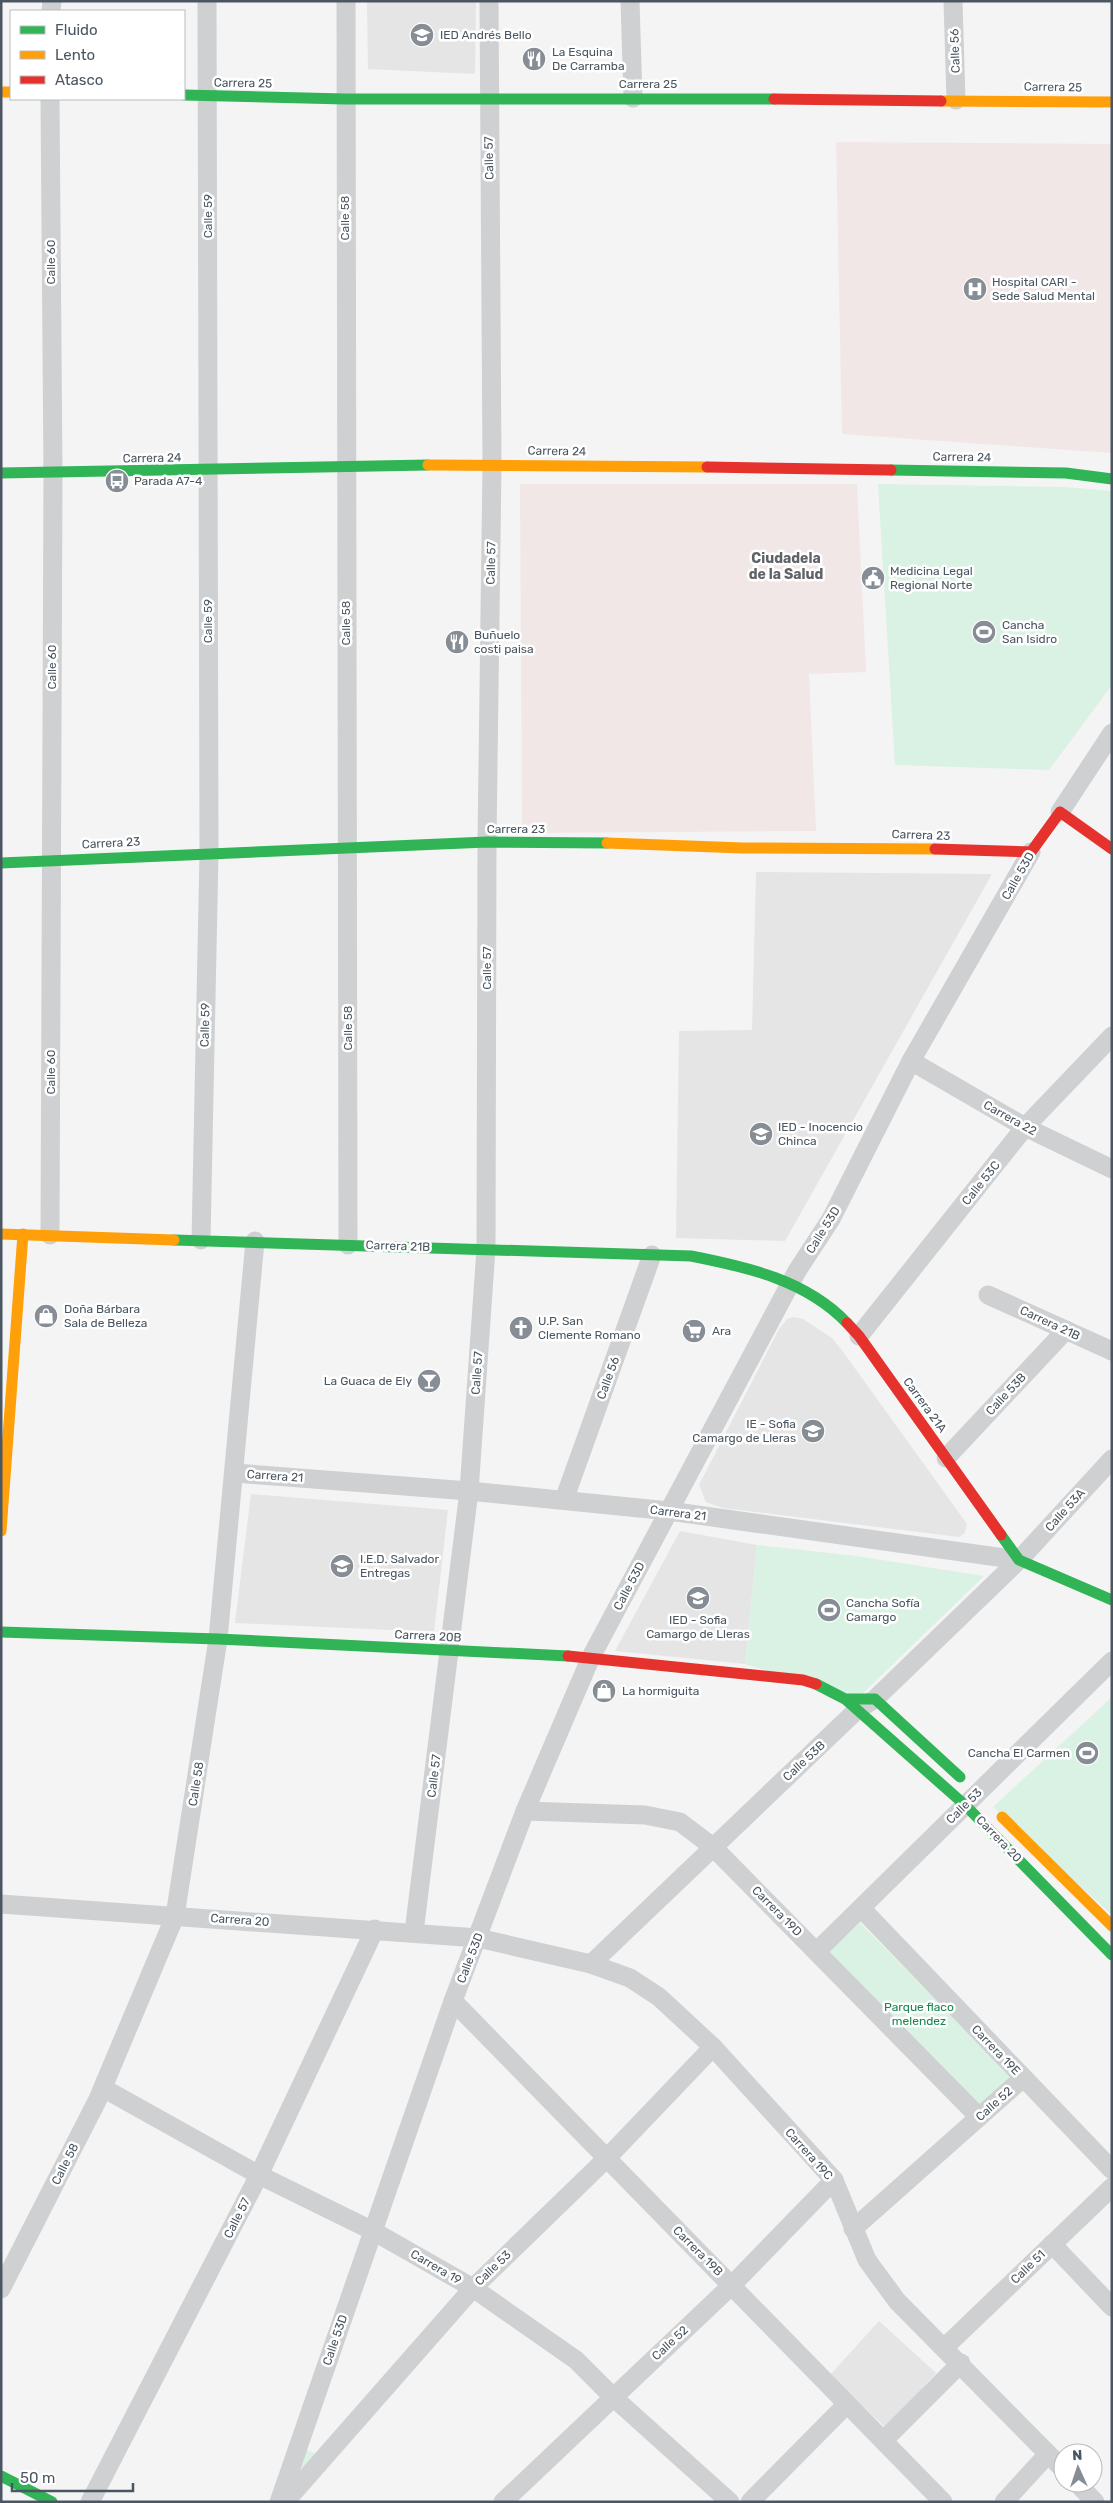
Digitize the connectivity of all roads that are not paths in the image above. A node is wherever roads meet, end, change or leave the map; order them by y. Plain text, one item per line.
1 (207, 1) edge
2 (346, 1) edge
3 (489, 1) edge
4 (630, 1) edge
5 (953, 1) edge
6 (185, 95) edge
7 (208, 96) junction
8 (633, 98) junction
9 (345, 99) junction
10 (488, 99) junction
11 (50, 100) edge
12 (956, 100) junction
13 (1112, 102) edge
14 (492, 464) junction
15 (346, 467) junction
16 (208, 471) junction
17 (53, 472) junction
18 (1, 473) edge
19 (1112, 479) edge
20 (1112, 733) edge
21 (1060, 812) junction
22 (487, 842) junction
23 (347, 848) junction
24 (1112, 849) edge
25 (1031, 852) junction
26 (209, 853) junction
27 (52, 860) junction
28 (1, 863) edge
29 (1112, 1036) edge
30 (911, 1061) junction
31 (1026, 1127) junction
32 (1112, 1169) edge
33 (1, 1234) edge
34 (23, 1234) junction
35 (50, 1235) junction
36 (200, 1240) junction
37 (255, 1242) junction
38 (348, 1245) junction
39 (486, 1249) junction
40 (652, 1255) junction
41 (791, 1283) junction
42 (988, 1295) dead end
43 (1066, 1330) junction
44 (859, 1336) junction
45 (1112, 1351) edge
46 (946, 1458) junction
47 (1112, 1459) edge
48 (235, 1473) junction
49 (469, 1491) junction
50 (564, 1500) junction
51 (669, 1511) junction
52 (1, 1531) edge
53 (1019, 1560) junction
54 (1112, 1600) edge
55 (1, 1632) edge
56 (218, 1639) junction
57 (450, 1651) junction
58 (591, 1657) junction
59 (1112, 1661) edge
60 (875, 1699) junction
61 (853, 1705) junction
62 (980, 1801) junction
63 (525, 1811) junction
64 (713, 1847) junction
65 (1, 1904) edge
66 (861, 1908) junction
67 (175, 1916) junction
68 (1112, 1926) edge
69 (375, 1929) junction
70 (414, 1932) junction
71 (478, 1938) junction
72 (817, 1951) junction
73 (1112, 1955) edge
74 (591, 1964) junction
75 (453, 2001) junction
76 (713, 2047) junction
77 (1023, 2078) junction
78 (102, 2088) junction
79 (979, 2117) junction
80 (606, 2159) junction
81 (1112, 2170) edge
82 (259, 2174) junction
83 (834, 2180) junction
84 (1112, 2187) edge
85 (853, 2229) junction
86 (373, 2231) junction
87 (1052, 2244) junction
88 (732, 2284) junction
89 (472, 2288) junction
90 (1, 2289) edge
91 (1112, 2307) edge
92 (944, 2346) junction
93 (960, 2363) junction
94 (613, 2397) junction
95 (847, 2404) junction
96 (884, 2440) junction
97 (1048, 2454) junction
98 (1053, 2459) edge
99 (1, 2476) edge
100 (52, 2502) edge
101 (90, 2502) edge
102 (279, 2502) edge
103 (285, 2502) edge
104 (503, 2502) edge
105 (730, 2502) edge
106 (750, 2502) edge
107 (943, 2502) edge
108 (1004, 2502) edge

1 - 7 street, Calle 59
2 - 9 street, Calle 58
3 - 10 street, Calle 57
4 - 8 street
5 - 12 street, Calle 56
6 - 7 street, Carrera 25
7 - 9 street, Carrera 25
7 - 16 street, Calle 59
8 - 10 street, Carrera 25
8 - 12 street, Carrera 25
9 - 10 street, Carrera 25
9 - 15 street, Calle 58
10 - 14 street, Calle 57
11 - 17 street, Calle 60
12 - 13 street, Carrera 25
14 - 15 street, Carrera 24
14 - 19 street, Carrera 24
14 - 22 street, Calle 57
15 - 16 street, Carrera 24
15 - 23 street, Calle 58
16 - 17 street, Carrera 24
16 - 26 street, Calle 59
17 - 18 street, Carrera 24
17 - 27 street, Calle 60
20 - 21 street, Calle 53D
21 - 24 street
21 - 25 street, Calle 53D
22 - 23 street, Carrera 23
22 - 25 street, Carrera 23
22 - 39 street, Calle 57
23 - 26 street, Carrera 23
23 - 38 street, Calle 58
25 - 30 street, Calle 53D
26 - 27 street, Carrera 23
26 - 36 street, Calle 59
27 - 28 street, Carrera 23
27 - 35 street, Calle 60
29 - 31 street, Calle 53C
30 - 31 street, Carrera 22
30 - 41 street, Calle 53D
31 - 32 street, Carrera 22
31 - 44 street, Calle 53C
33 - 34 street, Carrera 21B
34 - 35 street, Carrera 21B
34 - 52 street
35 - 36 street, Carrera 21B
36 - 37 street, Carrera 21B
37 - 38 street, Carrera 21B
37 - 48 street, Calle 58
38 - 39 street, Carrera 21B
39 - 40 street, Carrera 21B
39 - 49 street, Calle 57
40 - 41 street, Carrera 21B
40 - 50 street, Calle 56
41 - 44 street, Carrera 21A
41 - 51 street, Calle 53D
42 - 43 street, Carrera 21B
43 - 45 street, Carrera 21B
43 - 46 street, Calle 53B
44 - 46 street, Carrera 21A
46 - 53 street, Carrera 21A
47 - 53 street, Calle 53A
48 - 49 street, Carrera 21
48 - 56 street, Calle 58
49 - 50 street, Carrera 21
49 - 57 street, Calle 57
50 - 51 street, Carrera 21
51 - 53 street, Carrera 21
51 - 58 street, Calle 53D
53 - 54 street, Carrera 21
53 - 60 street, Calle 53B
55 - 56 street, Carrera 20B
56 - 57 street, Carrera 20B
56 - 67 street, Calle 58
57 - 58 street, Carrera 20B
57 - 70 street, Calle 57
58 - 61 street, Carrera 20B
58 - 63 street, Calle 53D
59 - 62 street, Calle 53
60 - 61 street, Calle 53B
60 - 62 street, Carrera 20
61 - 62 street, Carrera 20
61 - 64 street, Calle 53B
62 - 66 street, Calle 53
62 - 68 street, Carrera 20
62 - 73 street, Carrera 20
63 - 64 street, Carrera 19D
63 - 71 street, Calle 53D
64 - 72 street, Carrera 19D
64 - 74 street, Calle 53B
65 - 67 street, Carrera 20
66 - 72 street, Calle 53
66 - 77 street, Carrera 19E
67 - 69 street, Carrera 20
67 - 78 street, Calle 58
69 - 70 street, Carrera 20
69 - 82 street, Calle 57
70 - 71 street, Carrera 20
71 - 74 street, Carrera 19C
71 - 75 street, Calle 53D
72 - 79 street, Carrera 19D
74 - 76 street, Carrera 19C
75 - 80 street, Carrera 19B
75 - 86 street, Calle 53D
76 - 80 street, Calle 53
76 - 83 street, Carrera 19C
77 - 79 street, Calle 52
77 - 81 street, Carrera 19E
78 - 82 street, Carrera 19
78 - 90 street, Calle 58
79 - 85 street, Calle 52
80 - 88 street, Carrera 19B
80 - 89 street, Calle 53
82 - 86 street, Carrera 19
82 - 101 street, Calle 57
83 - 85 street, Carrera 19C
83 - 88 street, Calle 52
84 - 87 street, Calle 51
85 - 92 street, Carrera 19C
86 - 89 street, Carrera 19
86 - 102 street, Calle 53D
87 - 91 street
87 - 92 street, Calle 51
88 - 94 street, Calle 52
88 - 95 street, Carrera 19B
89 - 94 street, Carrera 19
89 - 103 street, Calle 53
92 - 93 street, Carrera 19C
93 - 96 street
93 - 97 street, Carrera 19C
94 - 104 street, Calle 52
94 - 105 street, Carrera 19
95 - 96 street, Carrera 19B
95 - 106 street
96 - 107 street, Carrera 19B
97 - 98 street, Carrera 19C
97 - 108 street
99 - 100 street

